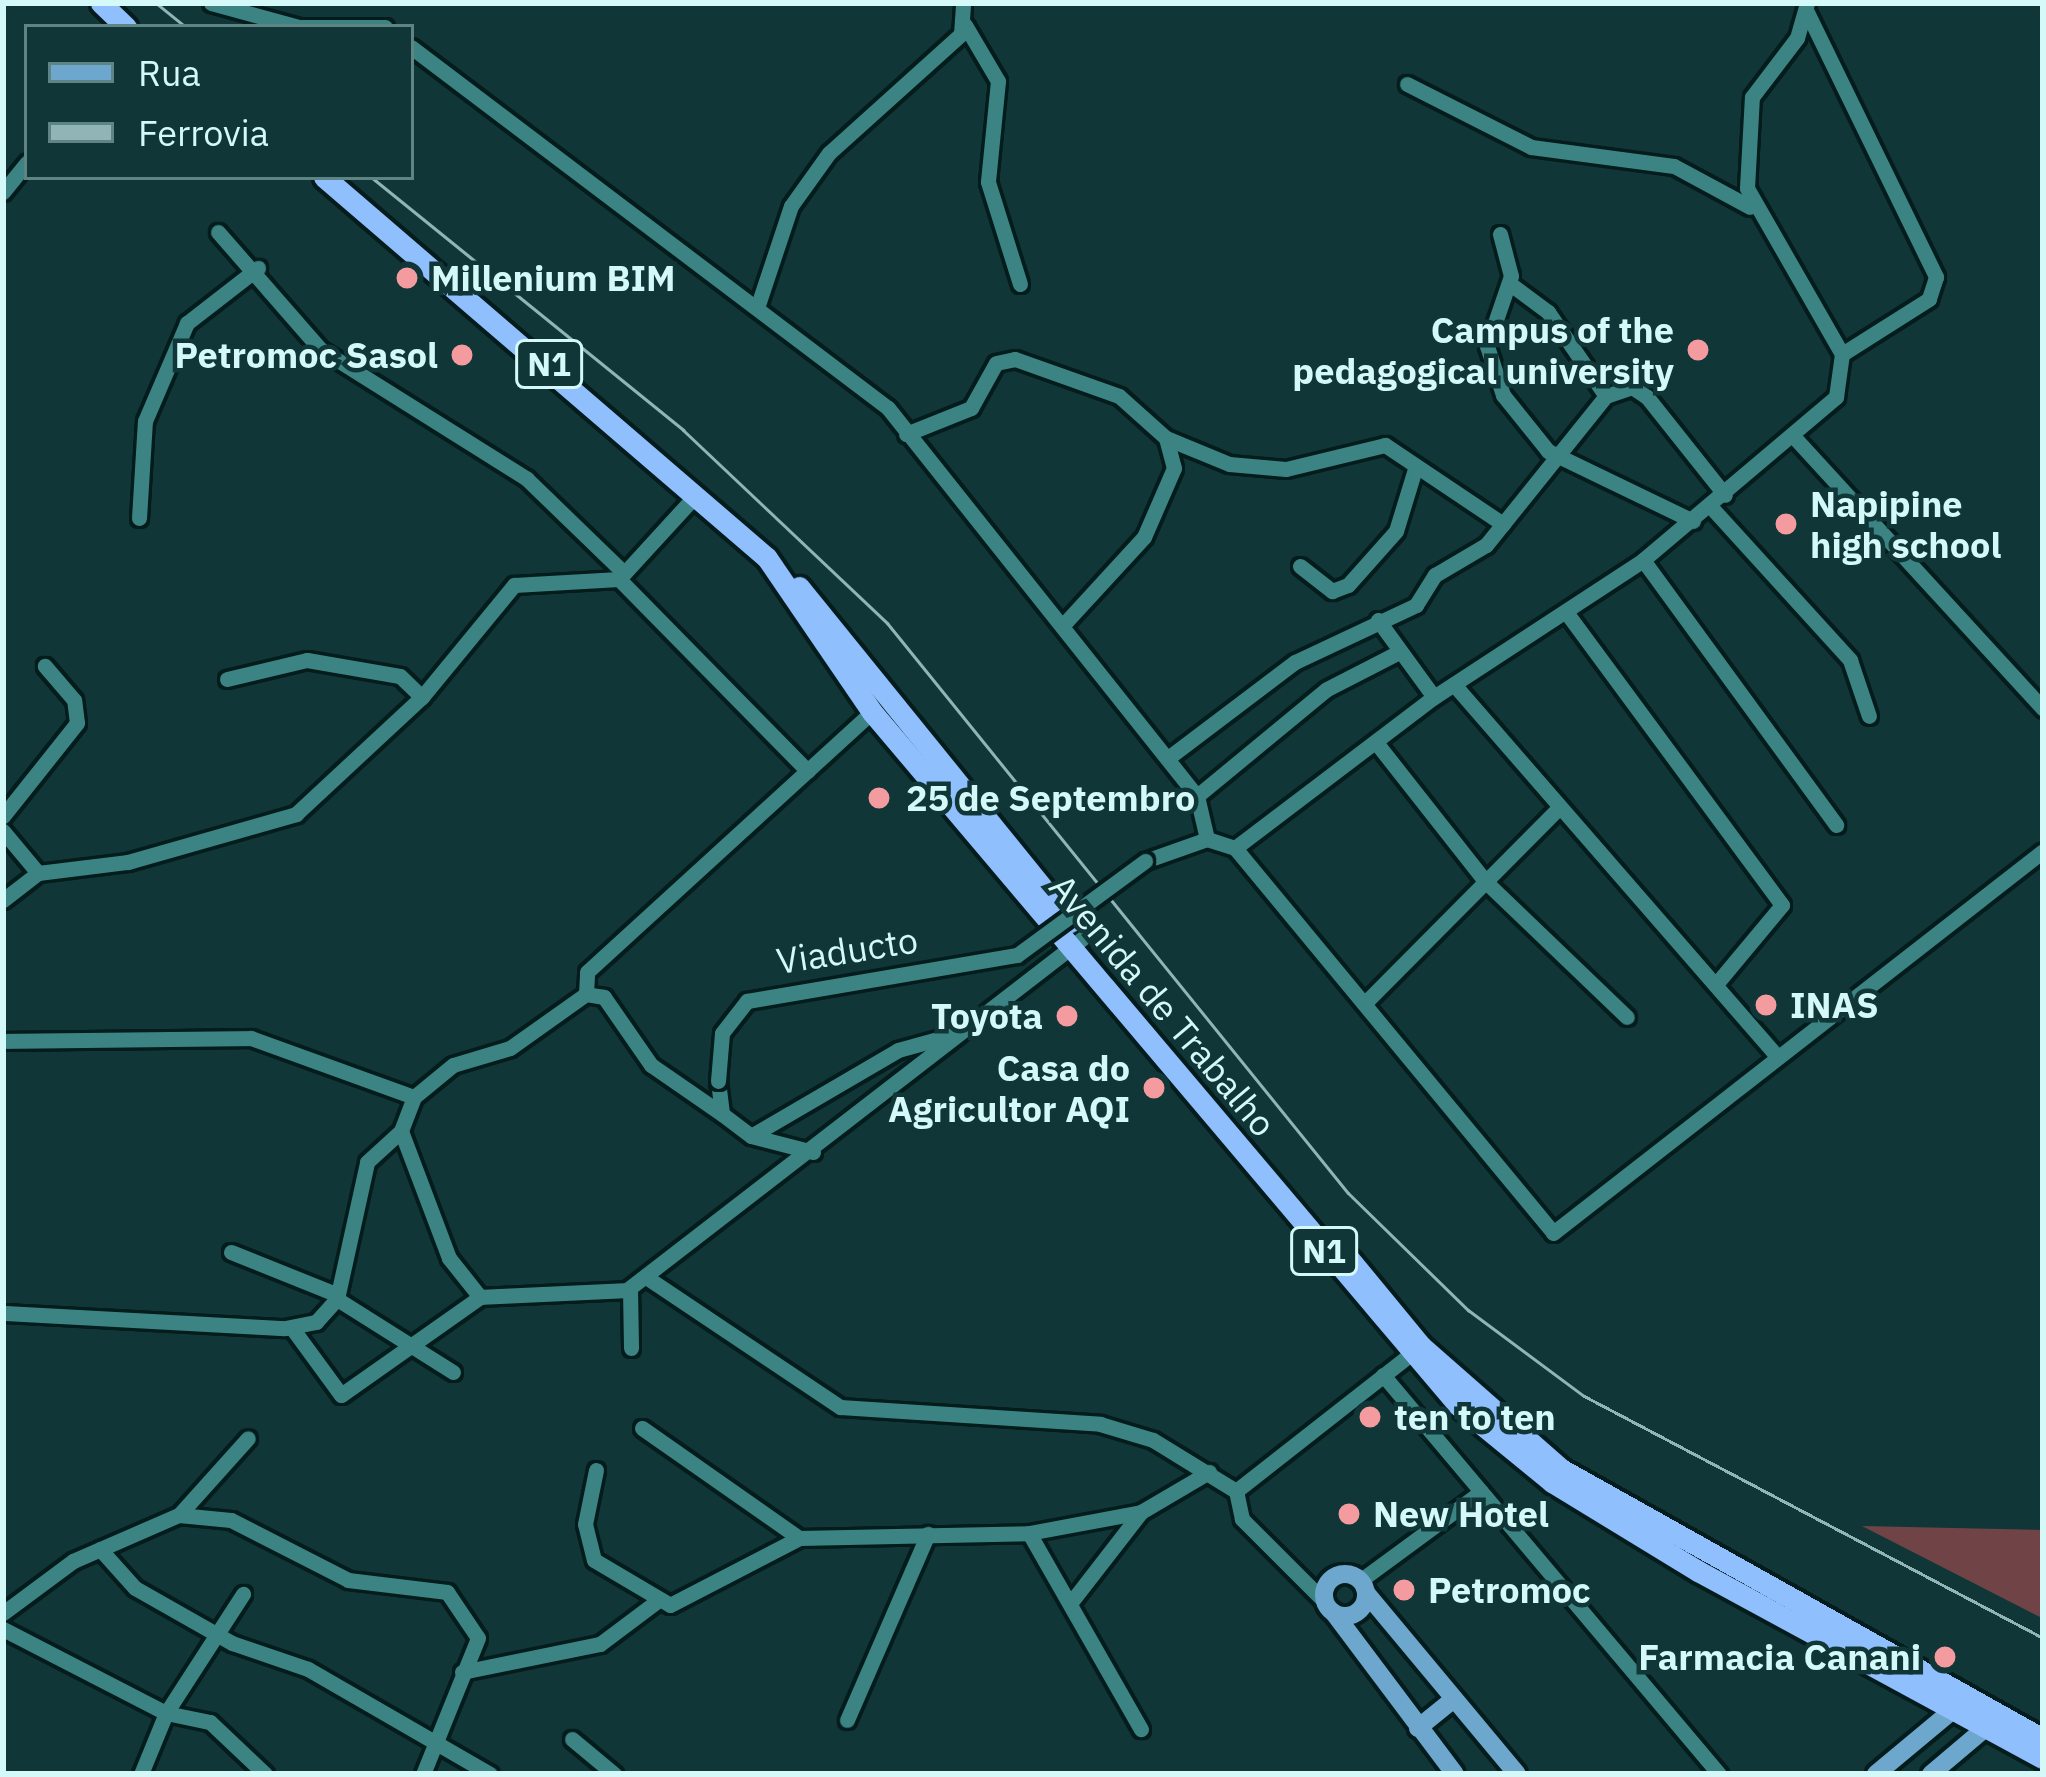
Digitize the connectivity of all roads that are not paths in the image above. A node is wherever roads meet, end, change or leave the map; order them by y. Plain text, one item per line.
1 (101, 3) edge
2 (211, 3) edge
3 (962, 3) edge
4 (1805, 5) edge
5 (123, 24) edge
6 (290, 24) edge
7 (965, 25) junction
8 (414, 49) edge
9 (1406, 84) dead end
10 (24, 166) edge
11 (327, 180) edge
12 (3, 192) edge
13 (1750, 207) junction
14 (218, 232) dead end
15 (1500, 234) dead end
16 (258, 268) junction
17 (1509, 283) junction
18 (1019, 284) dead end
19 (758, 304) junction
20 (1842, 354) junction
21 (1606, 395) junction
22 (906, 434) junction
23 (1794, 437) junction
24 (1166, 438) junction
25 (1562, 454) junction
26 (1415, 469) junction
27 (1726, 495) junction
28 (695, 496) junction
29 (1712, 507) junction
30 (140, 518) dead end
31 (1693, 521) junction
32 (1503, 524) junction
33 (767, 559) junction
34 (1643, 560) junction
35 (1300, 566) dead end
36 (622, 576) junction
37 (1566, 612) junction
38 (1378, 620) junction
39 (1064, 624) junction
40 (1399, 652) junction
41 (45, 666) dead end
42 (227, 679) dead end
43 (1457, 688) junction
44 (422, 697) junction
45 (1434, 697) junction
46 (2043, 710) edge
47 (872, 712) junction
48 (1869, 716) dead end
49 (1378, 745) junction
50 (1168, 758) junction
51 (808, 771) junction
52 (1197, 796) junction
53 (1556, 811) junction
54 (3, 816) edge
55 (1835, 825) dead end
56 (3, 831) edge
57 (1207, 839) junction
58 (1235, 848) junction
59 (2043, 850) edge
60 (38, 873) junction
61 (1486, 882) junction
62 (3, 900) edge
63 (1078, 942) junction
64 (1717, 983) junction
65 (586, 994) junction
66 (1367, 1001) junction
67 (1627, 1016) dead end
68 (965, 1032) junction
69 (3, 1041) edge
70 (1778, 1056) junction
71 (414, 1097) junction
72 (722, 1114) junction
73 (400, 1130) junction
74 (751, 1136) junction
75 (816, 1151) junction
76 (231, 1252) dead end
77 (646, 1277) junction
78 (630, 1289) junction
79 (335, 1296) junction
80 (480, 1297) junction
81 (5, 1313) edge
82 (292, 1328) junction
83 (413, 1341) junction
84 (631, 1348) dead end
85 (1414, 1351) junction
86 (453, 1372) dead end
87 (1384, 1376) junction
88 (642, 1428) dead end
89 (248, 1438) dead end
90 (596, 1470) dead end
91 (1209, 1472) junction
92 (1237, 1491) junction
93 (1481, 1492) junction
94 (1141, 1512) junction
95 (179, 1515) junction
96 (1029, 1533) junction
97 (928, 1534) junction
98 (799, 1538) junction
99 (100, 1550) junction
100 (1364, 1587) junction
101 (243, 1594) dead end
102 (1072, 1601) junction
103 (656, 1602) junction
104 (1329, 1606) junction
105 (3, 1613) edge
106 (3, 1629) edge
107 (218, 1634) junction
108 (462, 1672) junction
109 (1454, 1699) junction
110 (1960, 1704) junction
111 (166, 1713) junction
112 (847, 1720) dead end
113 (1993, 1722) junction
114 (1141, 1729) dead end
115 (1418, 1729) junction
116 (572, 1739) dead end
117 (2043, 1739) edge
118 (430, 1741) junction
119 (1909, 1747) junction
120 (2043, 1758) edge
121 (1933, 1772) edge
122 (141, 1774) edge
123 (266, 1774) edge
124 (424, 1774) edge
125 (490, 1774) edge
126 (614, 1774) edge
127 (1455, 1774) edge
128 (1516, 1774) edge
129 (1719, 1774) edge
130 (1876, 1774) edge

1 - 5 highway
2 - 6 street
3 - 7 street
4 - 13 street
4 - 20 street
7 - 18 street
7 - 19 street
8 - 19 street
9 - 13 street
10 - 12 street
11 - 28 highway, Avenida de Trabalho / N1
13 - 20 street
14 - 16 street
15 - 17 street
16 - 30 street
16 - 36 street
17 - 21 street
17 - 25 street
19 - 22 street
20 - 23 street
21 - 25 street
21 - 27 street
22 - 24 street
22 - 39 street
23 - 27 street
23 - 46 street
24 - 26 street
24 - 39 street
25 - 31 street
25 - 32 street
26 - 32 street
26 - 35 street
27 - 29 street
28 - 33 highway, Avenida de Trabalho / N1
28 - 36 street
29 - 31 street
29 - 48 street
31 - 34 street
32 - 38 street
33 - 47 highway, Avenida de Trabalho / N1
33 - 63 highway, Avenida de Trabalho / N1
34 - 37 street
34 - 55 street
36 - 44 street
36 - 51 street
37 - 43 street
37 - 64 street
38 - 40 street
38 - 50 street
39 - 50 street
40 - 45 street
40 - 52 street
41 - 54 street
42 - 44 street
43 - 45 street
43 - 53 street
44 - 60 street
45 - 49 street
47 - 51 street
47 - 63 highway, Avenida de Trabalho / N1
49 - 58 street
49 - 61 street
50 - 52 street
51 - 65 street
52 - 57 street
53 - 61 street
53 - 64 street
56 - 60 street
57 - 58 street
57 - 72 street, Viaducto, bridge
58 - 66 street
59 - 70 street
60 - 62 street
61 - 66 street
61 - 67 street
63 - 68 street
63 - 85 highway, Avenida de Trabalho / N1
64 - 70 street
65 - 71 street
65 - 72 street
66 - 70 street
68 - 74 street
68 - 75 street
69 - 71 street
71 - 73 street
72 - 74 street
73 - 79 street
73 - 80 street
74 - 75 street
75 - 77 street
76 - 79 street
77 - 78 street
77 - 91 street
78 - 80 street
78 - 84 street
79 - 82 street
79 - 83 street
80 - 83 street
81 - 82 street
82 - 83 street
83 - 86 street
85 - 87 street
85 - 110 highway, Avenida de Trabalho / N1
87 - 92 street
87 - 93 street
88 - 98 street
89 - 95 street
90 - 103 street
91 - 92 street
91 - 94 street
92 - 104 street
93 - 100 street
93 - 129 street
94 - 96 street
94 - 102 street
95 - 99 street
95 - 108 street
96 - 97 street
96 - 102 street
97 - 98 street
97 - 112 street
98 - 103 street
99 - 105 street
99 - 107 street
100 - 104 main road
100 - 104 main road
100 - 109 main road
101 - 107 street
102 - 114 street
103 - 108 street
104 - 115 main road
106 - 111 street
107 - 111 street
107 - 118 street
108 - 118 street
109 - 115 main road
109 - 128 main road
110 - 113 highway, Avenida de Trabalho / N1
110 - 119 main road
111 - 122 street
111 - 123 street
113 - 117 highway, Avenida de Trabalho / N1
113 - 120 highway, Avenida de Trabalho / N1
113 - 121 main road
115 - 127 main road
116 - 126 street
118 - 124 street
118 - 125 street
119 - 121 main road
119 - 130 main road

